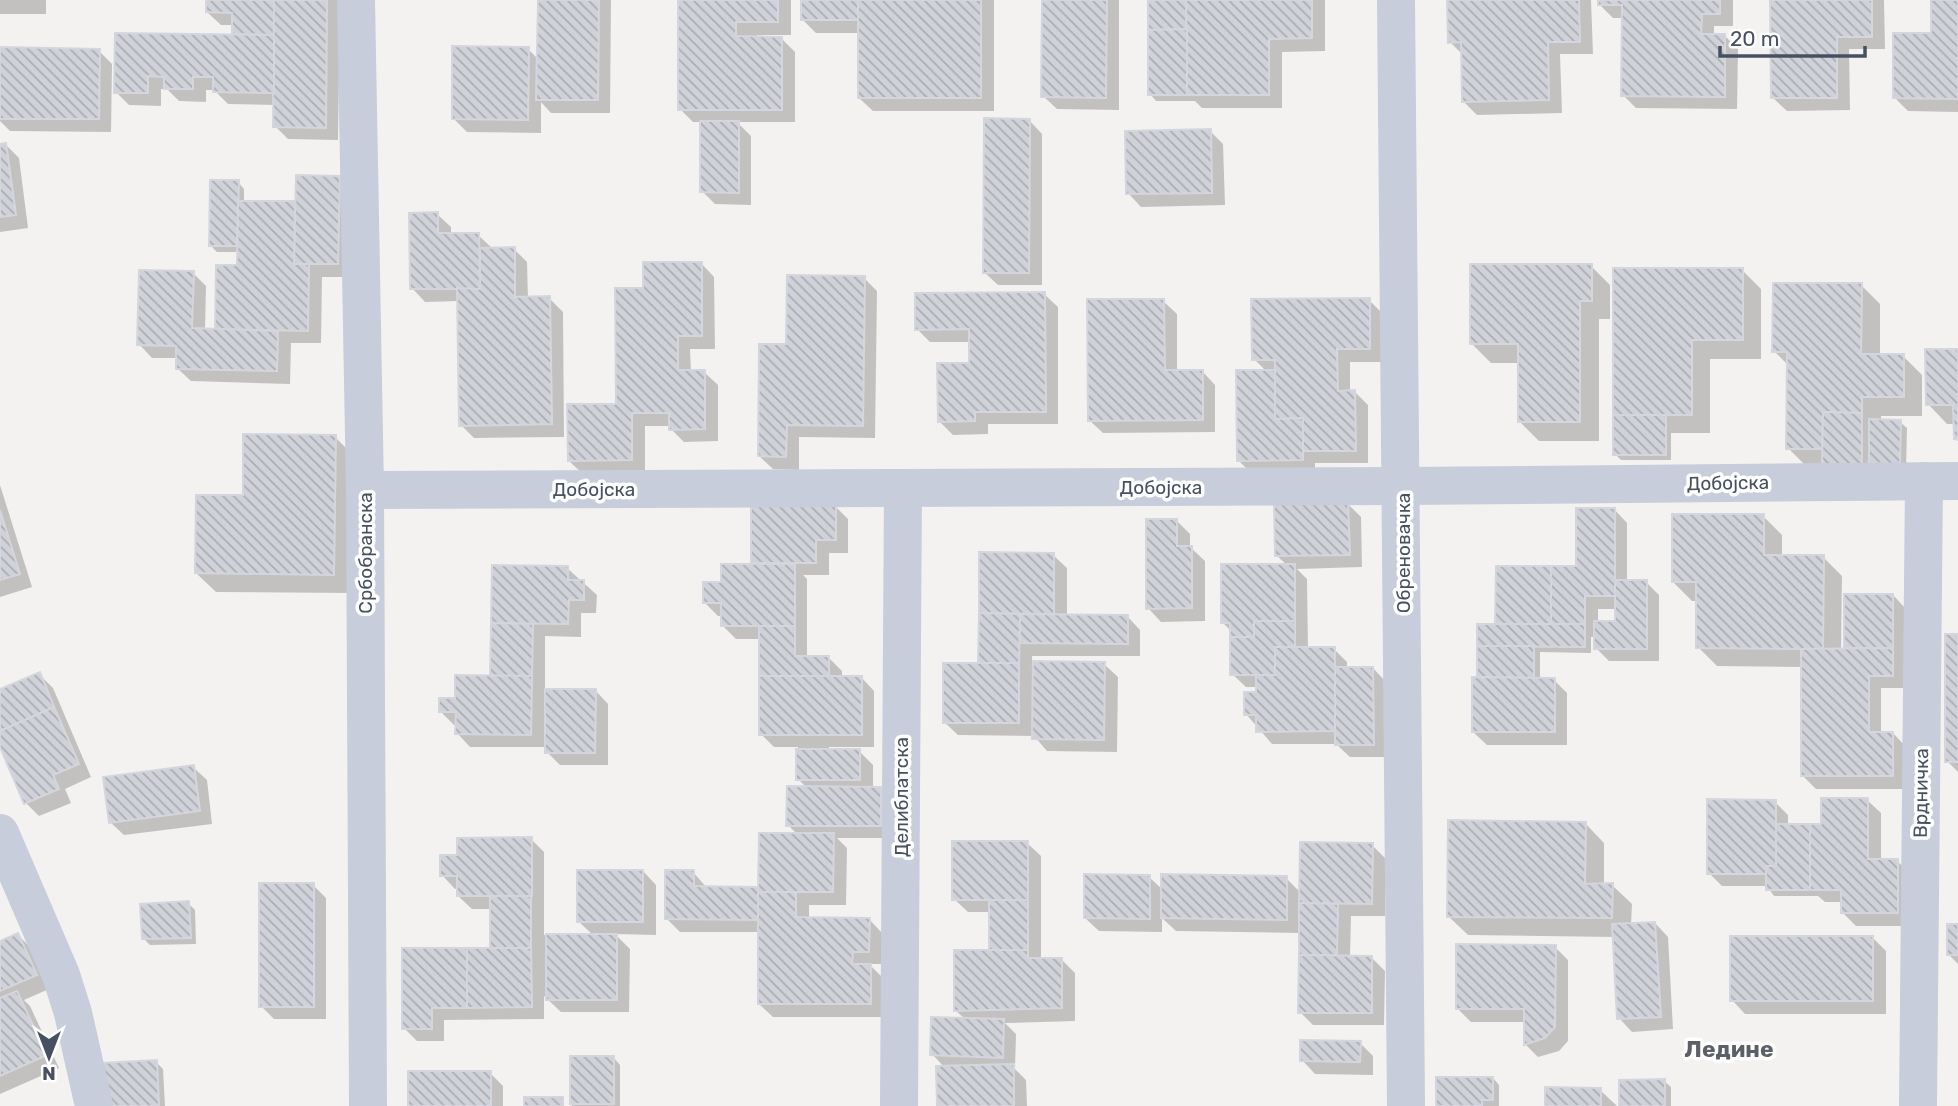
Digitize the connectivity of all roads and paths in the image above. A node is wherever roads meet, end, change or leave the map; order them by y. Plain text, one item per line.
1 (356, 0) edge
2 (1396, 0) edge
3 (1941, 481) edge
4 (1402, 486) junction
5 (903, 488) junction
6 (365, 491) junction
7 (0, 833) edge
8 (94, 1106) edge
9 (368, 1106) edge
10 (900, 1106) edge
11 (1406, 1106) edge
12 (1918, 1106) edge

1 - 6 street, Србобранска
2 - 4 street, Обреновачка
3 - 4 street, Добојска
3 - 12 street, Врдничка
4 - 5 street, Добојска
4 - 11 street, Обреновачка
5 - 6 street, Добојска
5 - 10 street, Делиблатска
6 - 9 street, Србобранска
7 - 8 street

